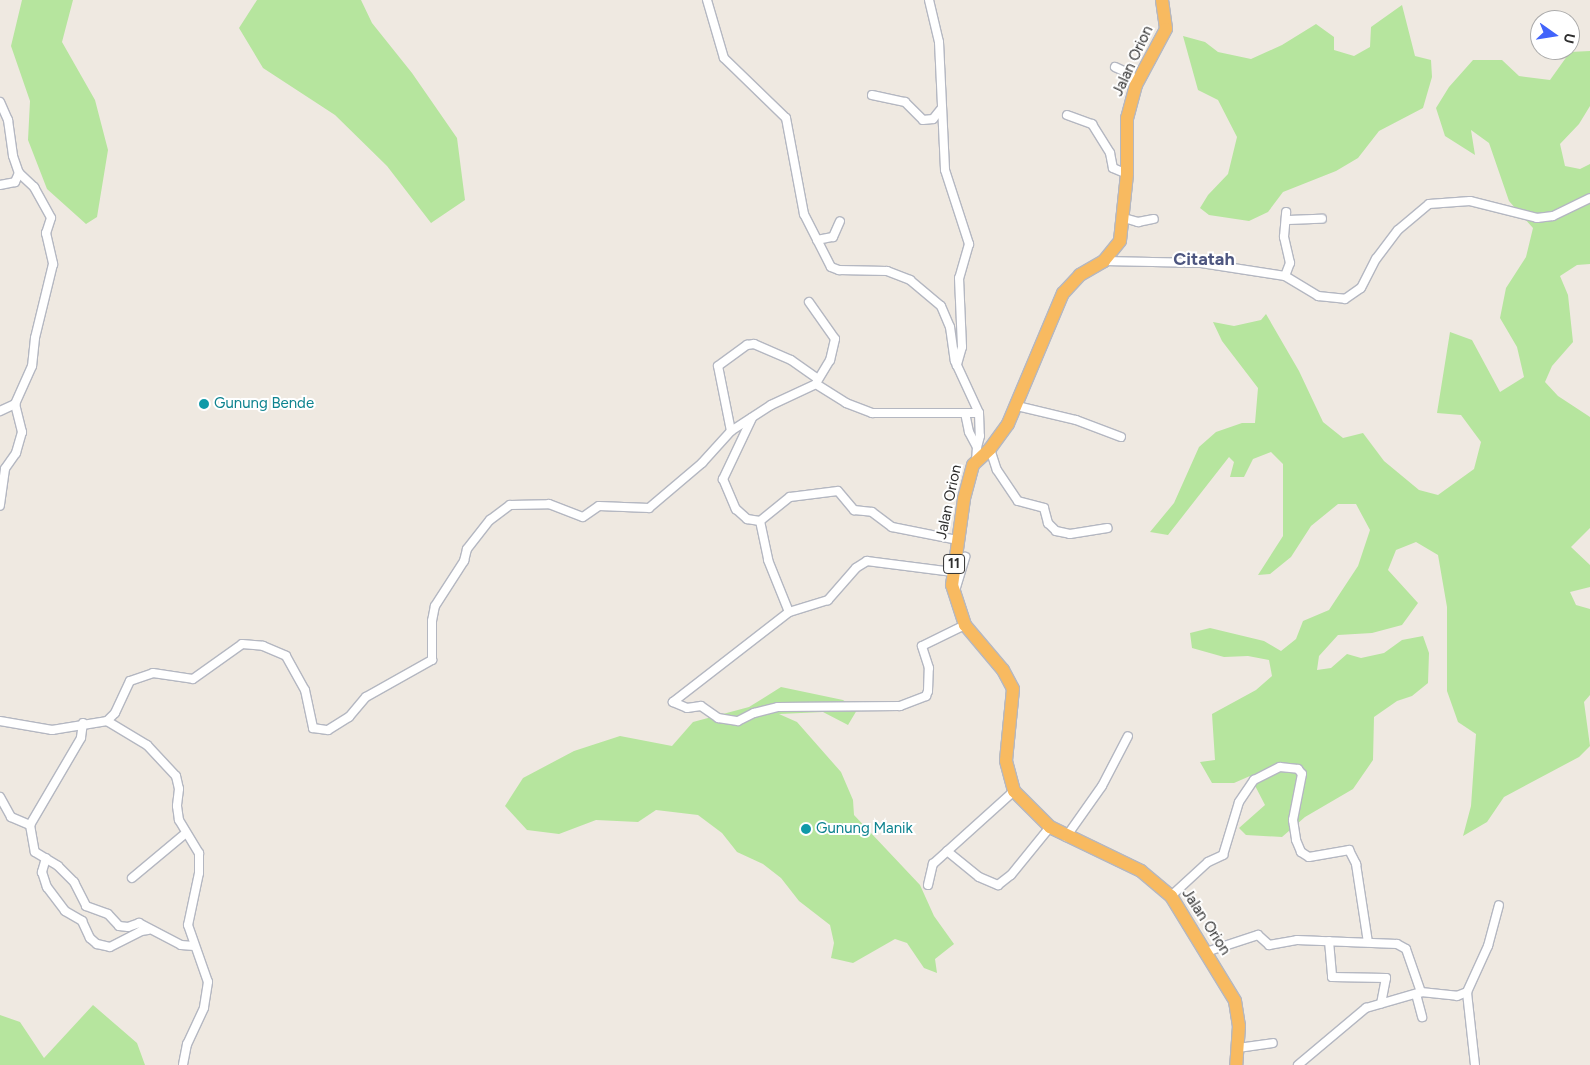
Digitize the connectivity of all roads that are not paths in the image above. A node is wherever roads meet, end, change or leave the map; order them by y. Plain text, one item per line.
1 (707, 0) edge
2 (928, 0) edge
3 (1162, 0) edge
4 (1114, 68) dead end
5 (1136, 85) junction
6 (872, 95) dead end
7 (0, 102) edge
8 (942, 108) junction
9 (1067, 115) dead end
10 (20, 173) junction
11 (1127, 174) junction
12 (0, 184) edge
13 (1590, 198) edge
14 (1124, 218) junction
15 (1154, 219) dead end
16 (1322, 219) dead end
17 (840, 221) dead end
18 (817, 240) junction
19 (1104, 261) junction
20 (1285, 276) junction
21 (809, 302) dead end
22 (957, 365) junction
23 (817, 381) junction
24 (15, 404) junction
25 (1018, 406) junction
26 (0, 411) edge
27 (965, 413) junction
28 (979, 413) junction
29 (752, 416) junction
30 (730, 431) junction
31 (1121, 437) dead end
32 (984, 448) junction
33 (0, 506) edge
34 (760, 521) junction
35 (1108, 528) dead end
36 (957, 540) junction
37 (965, 557) dead end
38 (953, 572) junction
39 (953, 596) junction
40 (789, 612) junction
41 (965, 624) junction
42 (0, 721) edge
43 (107, 721) junction
44 (84, 723) junction
45 (1128, 736) dead end
46 (1014, 791) junction
47 (0, 797) edge
48 (30, 825) junction
49 (1050, 827) junction
50 (186, 833) junction
51 (1066, 837) junction
52 (948, 851) junction
53 (46, 858) junction
54 (132, 878) dead end
55 (928, 885) dead end
56 (1171, 896) junction
57 (1499, 905) dead end
58 (148, 930) junction
59 (1329, 941) junction
60 (1368, 942) junction
61 (194, 946) junction
62 (1206, 952) junction
63 (1467, 992) junction
64 (1419, 993) junction
65 (1381, 1004) junction
66 (1422, 1017) dead end
67 (1273, 1043) dead end
68 (1238, 1048) junction
69 (183, 1065) edge
70 (1236, 1065) edge
71 (1298, 1065) edge
72 (1475, 1065) edge

1 - 18 street
2 - 8 street
3 - 5 highway, Jalan Orion / 11
4 - 5 street
5 - 11 highway, Jalan Orion / 11
6 - 8 street
7 - 10 street
8 - 22 street
9 - 11 street
10 - 12 street
10 - 24 street
11 - 14 highway, Jalan Orion / 11
13 - 20 street
14 - 15 street
14 - 19 highway, Jalan Orion / 11
16 - 20 street
17 - 18 street
18 - 22 street
19 - 20 street
19 - 25 highway, Jalan Orion / 11
21 - 23 street
22 - 28 street
23 - 27 street
23 - 29 street
23 - 30 street
24 - 26 street
24 - 33 street
25 - 31 street
25 - 32 highway, Jalan Orion / 11
27 - 28 street
27 - 32 street
28 - 32 street
29 - 30 street
29 - 34 street
30 - 43 street
32 - 35 street
32 - 36 highway, Jalan Orion / 11
34 - 36 street
34 - 40 street
36 - 38 highway, Jalan Orion / 11
37 - 39 street
38 - 39 highway, Jalan Orion / 11
38 - 40 street
39 - 41 highway, Jalan Orion / 11
40 - 41 street
41 - 46 highway, Jalan Orion / 11
42 - 44 street
43 - 44 street
43 - 50 street
44 - 48 street
45 - 51 street
46 - 49 highway, Jalan Orion
46 - 52 street
47 - 48 street
48 - 53 street
49 - 51 highway, Jalan Orion
49 - 52 street
50 - 54 street
50 - 61 street
51 - 56 highway, Jalan Orion
52 - 55 street
53 - 58 street
53 - 58 street
56 - 60 street
56 - 62 highway, Jalan Orion
57 - 63 street
58 - 61 street
59 - 60 street
59 - 62 street
59 - 65 street
60 - 64 street
61 - 69 street
62 - 68 highway, Jalan Orion
63 - 64 street
63 - 72 street
64 - 65 street
64 - 66 street
65 - 71 street
67 - 68 street
68 - 70 highway, Jalan Orion

